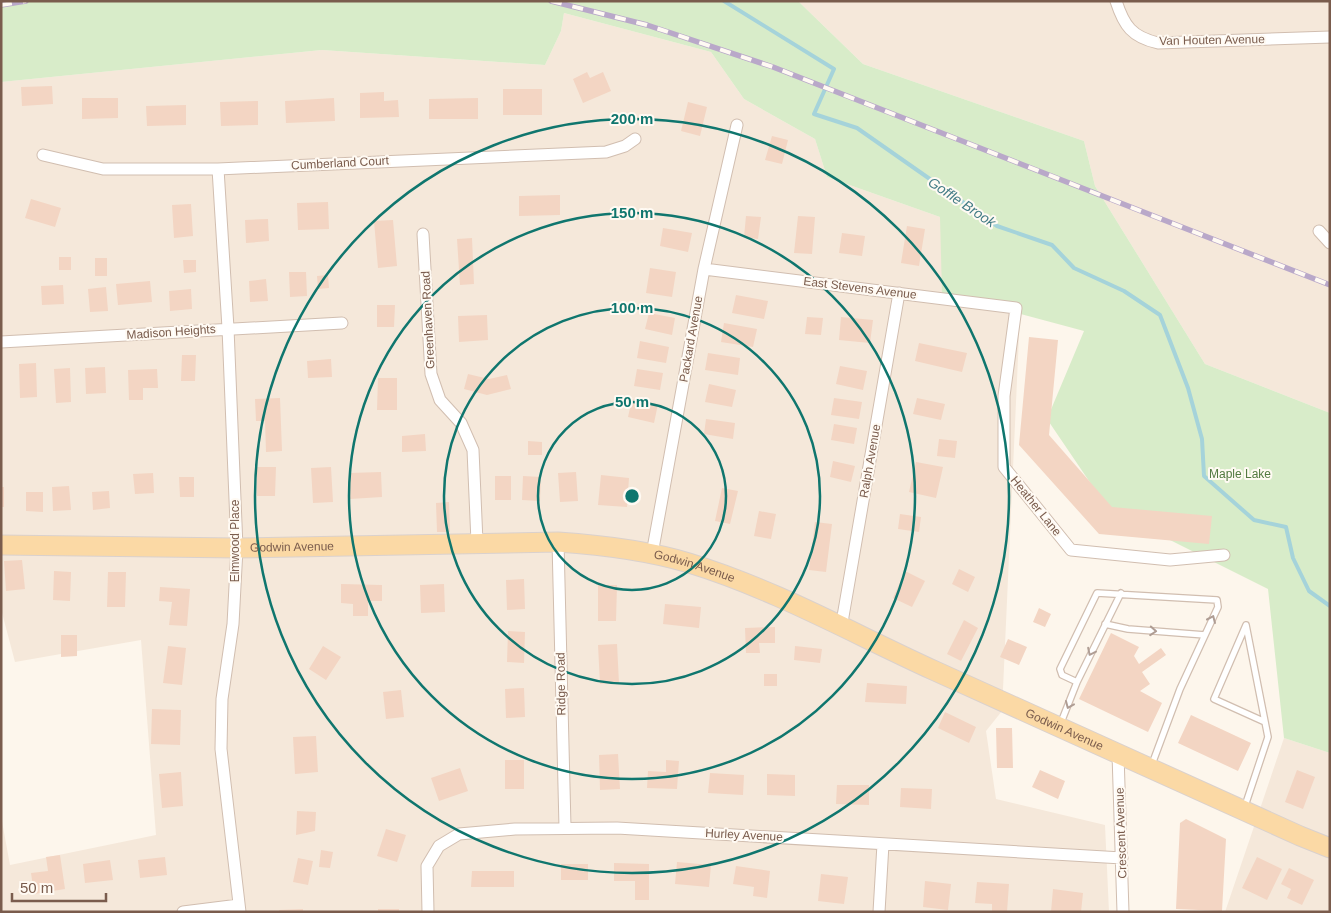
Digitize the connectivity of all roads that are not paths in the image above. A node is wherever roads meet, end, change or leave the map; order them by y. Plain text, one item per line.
1 (1116, 1) edge
2 (1330, 37) edge
3 (737, 125) dead end
4 (636, 139) dead end
5 (43, 156) dead end
6 (218, 169) junction
7 (1319, 231) dead end
8 (423, 234) dead end
9 (1330, 243) edge
10 (704, 270) junction
11 (898, 293) junction
12 (1016, 308) joint
13 (342, 323) dead end
14 (228, 328) junction
15 (1, 342) edge
16 (476, 542) junction
17 (558, 542) junction
18 (1, 545) edge
19 (237, 548) junction
20 (652, 554) junction
21 (1224, 554) dead end
22 (1121, 593) junction
23 (1105, 624) junction
24 (842, 628) junction
25 (1205, 635) junction
26 (1077, 682) junction
27 (1265, 722) junction
28 (1059, 728) junction
29 (1118, 754) junction
30 (1150, 769) junction
31 (1243, 811) junction
32 (565, 827) junction
33 (884, 844) junction
34 (1330, 848) edge
35 (1122, 858) junction
36 (239, 908) edge
37 (183, 912) edge
38 (428, 912) edge
39 (879, 912) edge
40 (1123, 912) edge

1 - 2 street, Van Houten Avenue
3 - 10 street, Packard Avenue
4 - 6 street, Cumberland Court
5 - 6 street, Cumberland Court
6 - 14 street, Elmwood Place
7 - 9 street
8 - 16 street, Greenhaven Road
10 - 11 street, East Stevens Avenue
10 - 20 street, Packard Avenue
11 - 12 street, East Stevens Avenue
11 - 24 street, Ralph Avenue
12 - 21 street, Heather Lane
13 - 14 street, Madison Heights
14 - 15 street, Madison Heights
14 - 19 street, Elmwood Place
16 - 17 main road, Godwin Avenue
16 - 19 main road, Godwin Avenue
17 - 20 main road, Godwin Avenue
17 - 32 street, Ridge Road
18 - 19 main road, Godwin Avenue
19 - 36 street, Elmwood Place
20 - 24 main road, Godwin Avenue
22 - 23 lane
25 -> 22 lane
22 - 26 lane
23 -> 25 lane
23 -> 26 lane
24 - 28 main road, Godwin Avenue
25 - 30 lane
26 -> 28 lane
27 - 27 lane
27 - 31 lane
28 - 29 main road, Godwin Avenue
29 - 30 main road, Godwin Avenue
29 - 35 street, Crescent Avenue
30 - 31 main road, Godwin Avenue
31 - 34 main road, Godwin Avenue
32 - 33 street, Hurley Avenue
32 - 38 street, Hurley Avenue
33 - 35 street, Hurley Avenue
33 - 39 street
35 - 40 street, Crescent Avenue
36 - 37 street

